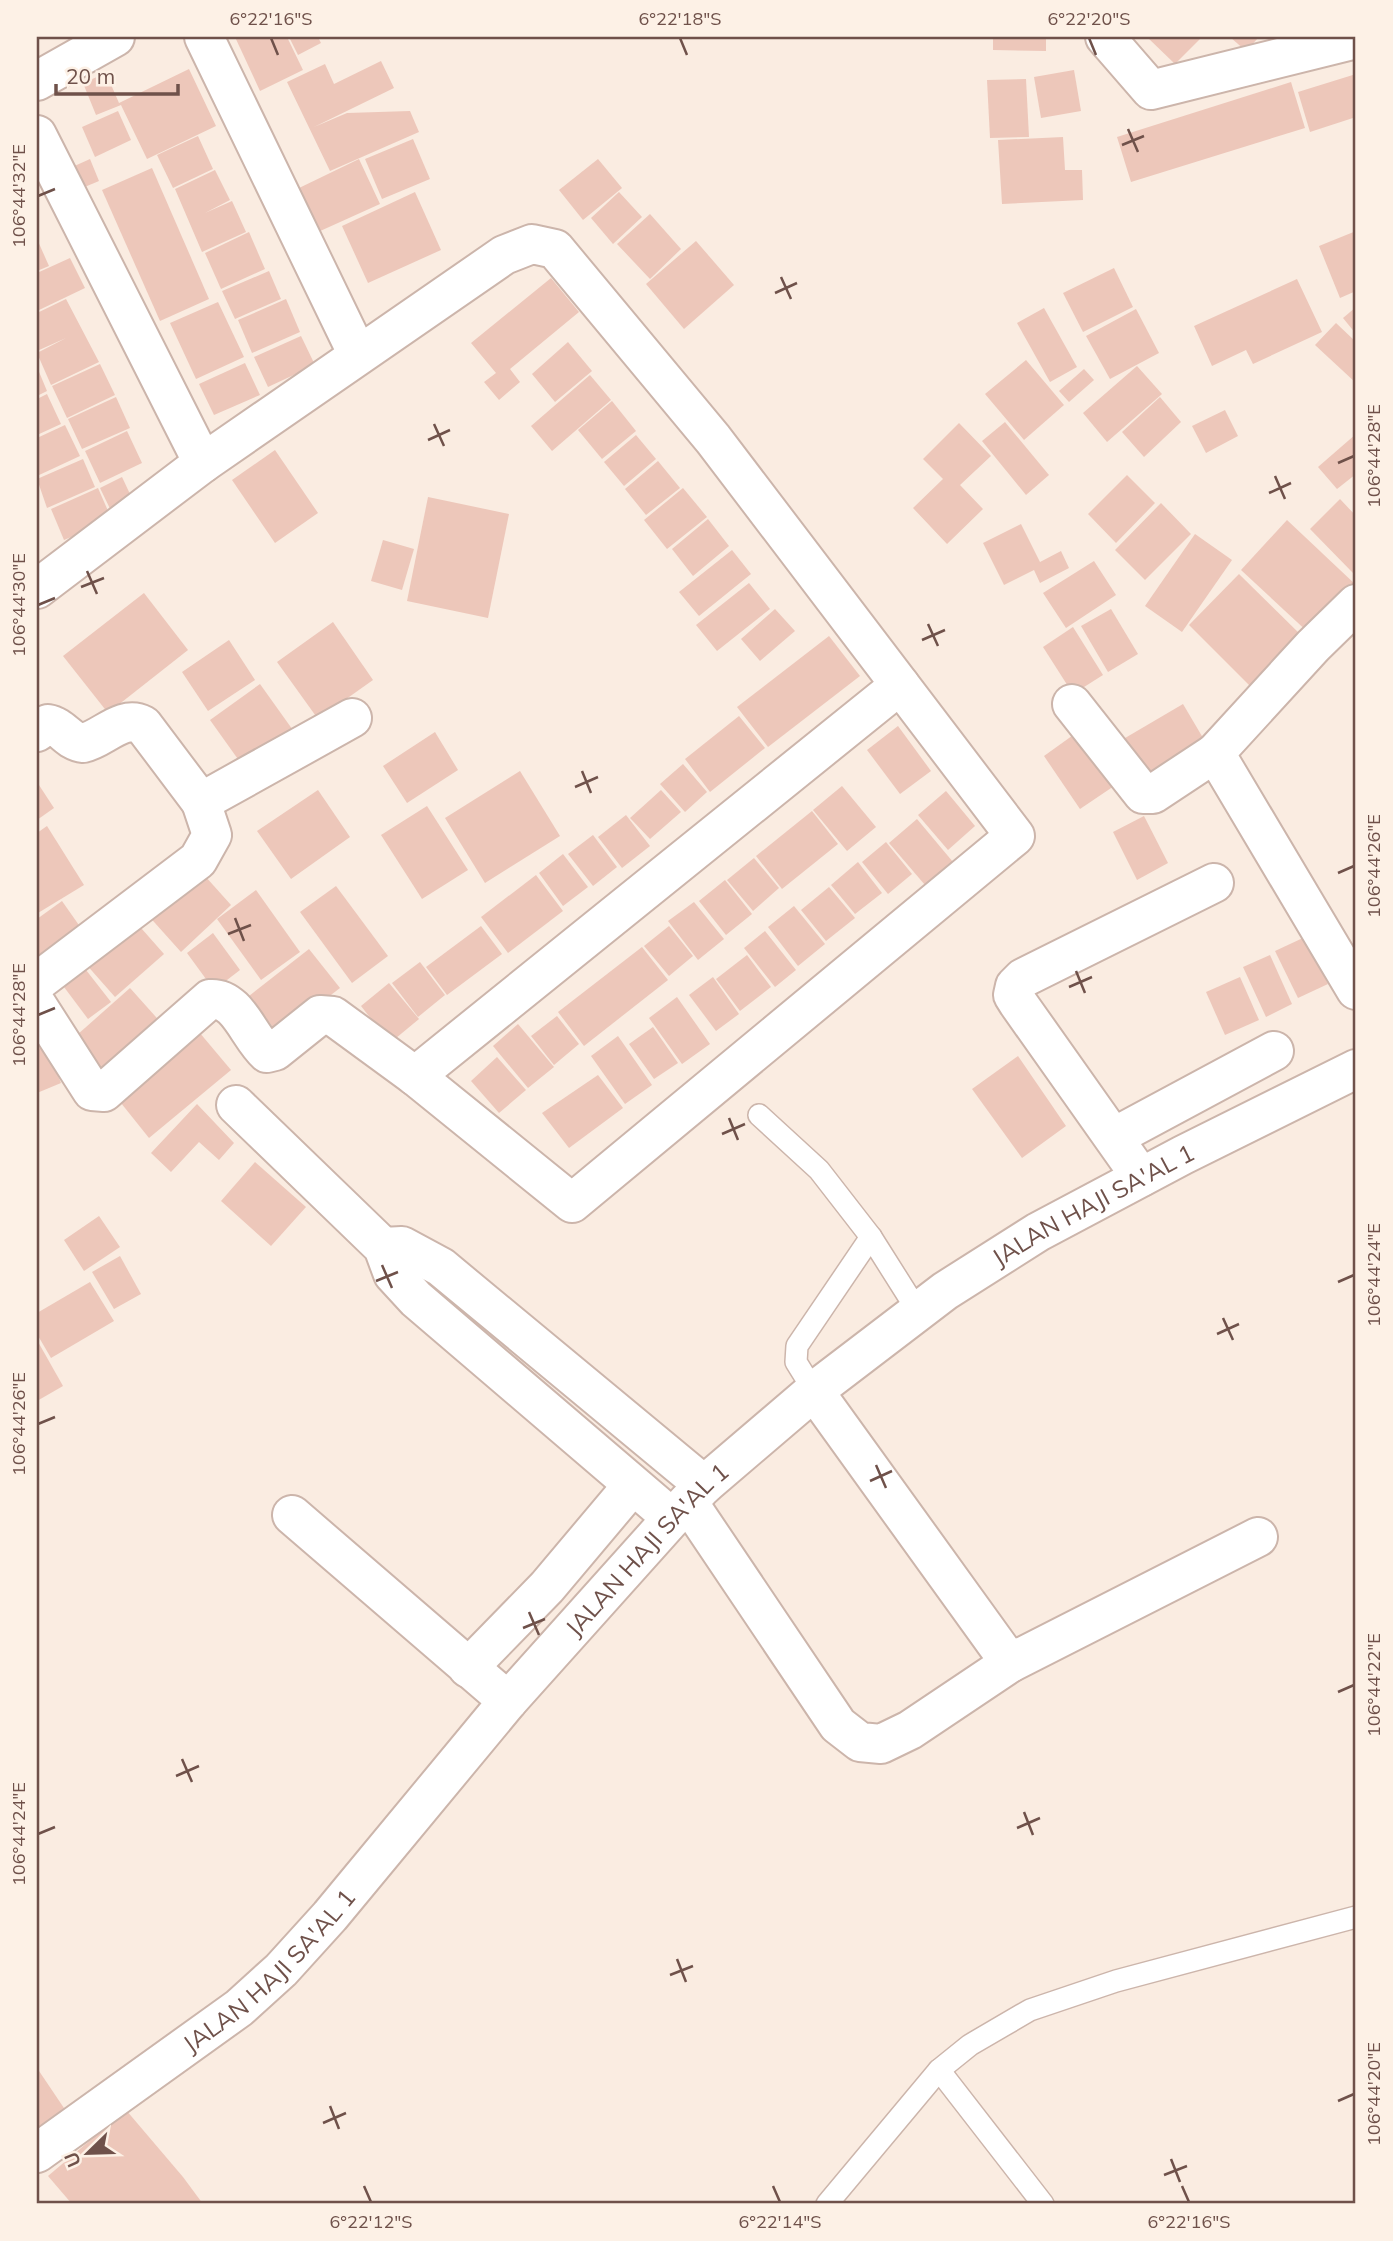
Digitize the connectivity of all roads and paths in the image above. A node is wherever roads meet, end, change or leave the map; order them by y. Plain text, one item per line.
1 (115, 37) edge
2 (204, 37) edge
3 (1105, 37) edge
4 (1356, 39) edge
5 (37, 81) edge
6 (37, 135) edge
7 (358, 355) junction
8 (203, 463) junction
9 (37, 589) edge
10 (1356, 604) edge
11 (900, 685) junction
12 (1072, 704) dead end
13 (352, 718) dead end
14 (37, 732) edge
15 (1215, 753) junction
16 (201, 802) junction
17 (1214, 883) dead end
18 (37, 982) edge
19 (1356, 990) edge
20 (37, 1005) edge
21 (1274, 1051) dead end
22 (1356, 1069) edge
23 (415, 1076) junction
24 (236, 1105) dead end
25 (759, 1115) dead end
26 (1114, 1137) junction
27 (1141, 1177) junction
28 (871, 1237) junction
29 (383, 1247) junction
30 (919, 1313) junction
31 (814, 1391) junction
32 (632, 1486) junction
33 (688, 1502) junction
34 (292, 1515) dead end
35 (1258, 1537) dead end
36 (1010, 1662) junction
37 (468, 1668) junction
38 (508, 1701) junction
39 (1356, 1917) edge
40 (939, 2070) junction
41 (37, 2153) edge
42 (827, 2204) edge
43 (1043, 2204) edge

1 - 5 street
2 - 7 street
3 - 4 street
6 - 8 street
7 - 8 street
7 - 11 street
8 - 9 street
10 - 15 street
11 - 23 street
11 - 23 street
12 - 15 street
13 - 16 street
14 - 16 street
15 - 19 street
16 - 18 street
17 - 26 street
20 - 23 street
21 - 26 street
22 - 27 street, JALAN HAJI SA'AL 1
24 - 29 street
25 - 28 lane
26 - 27 street
27 - 30 street, JALAN HAJI SA'AL 1
28 - 30 lane
28 - 31 lane
29 - 32 street
29 - 33 street
30 - 31 street, JALAN HAJI SA'AL 1
31 - 33 street, JALAN HAJI SA'AL 1
31 - 36 street
32 - 33 street
32 - 37 street
33 - 36 street
33 - 38 street, JALAN HAJI SA'AL 1
34 - 37 street
35 - 36 street
37 - 38 street
38 - 41 street, JALAN HAJI SA'AL 1
39 - 40 lane
40 - 42 lane
40 - 43 lane

